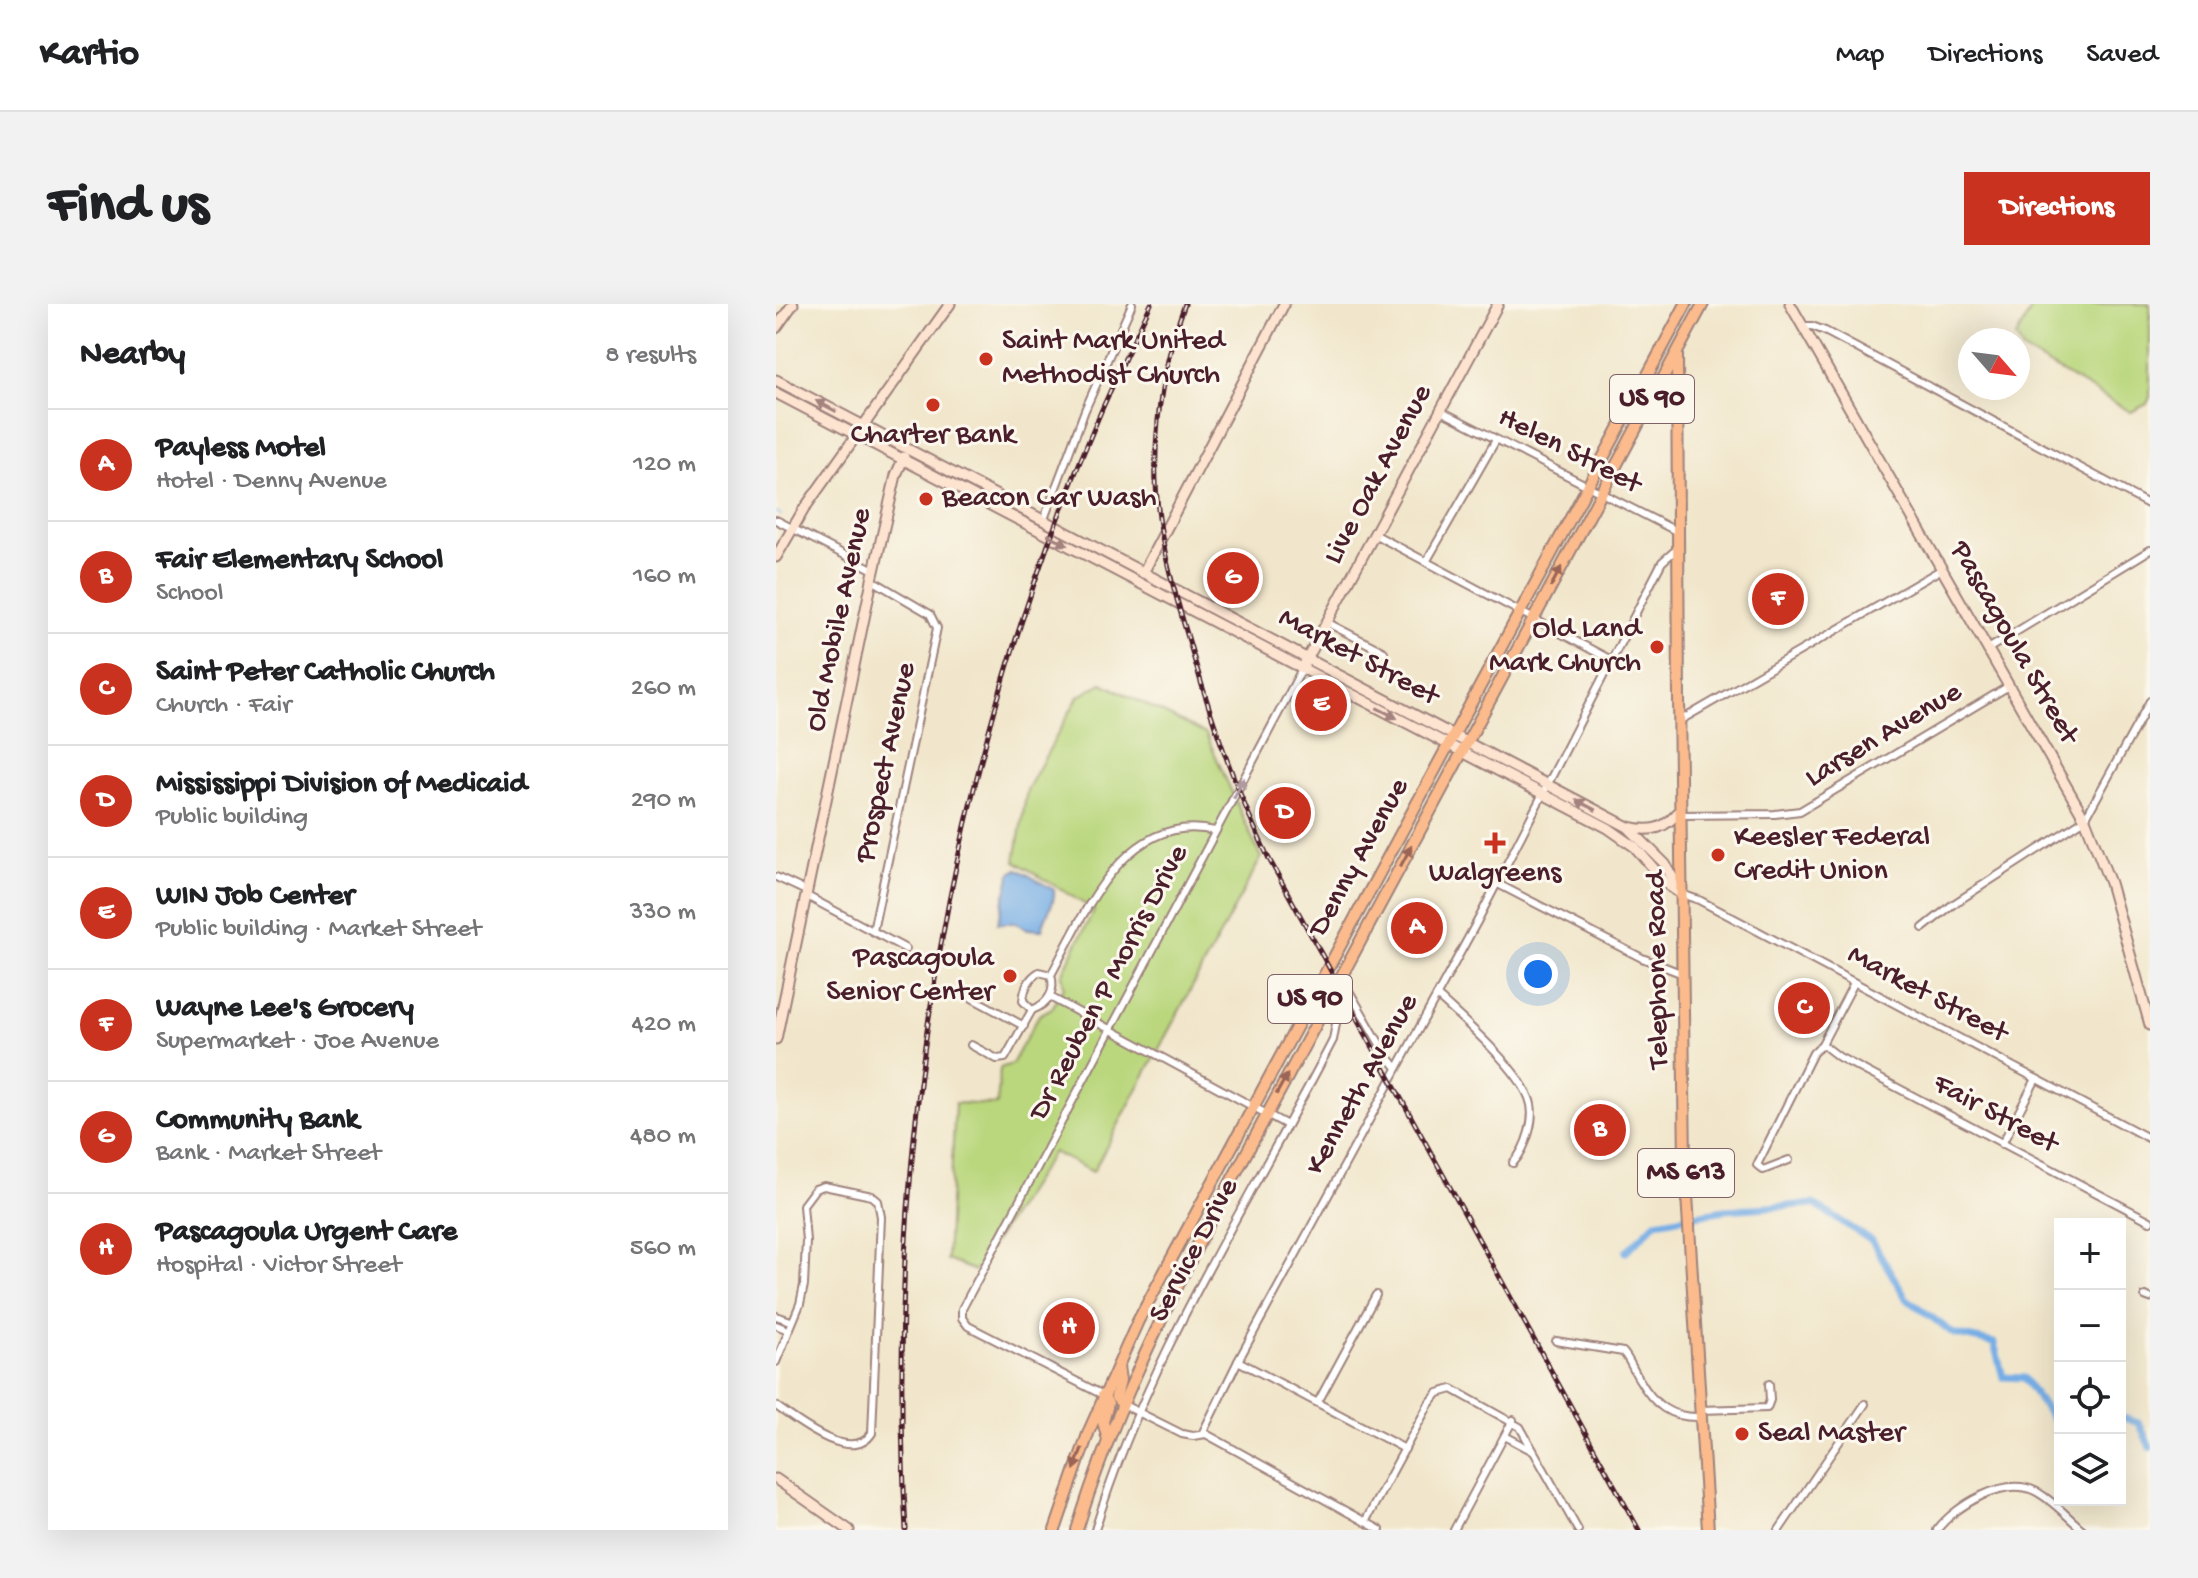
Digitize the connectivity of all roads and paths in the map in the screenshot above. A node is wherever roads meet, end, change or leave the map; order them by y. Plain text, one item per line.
1 (793, 304) edge
2 (950, 304) edge
3 (1132, 304) edge
4 (1284, 304) edge
5 (1498, 304) edge
6 (1678, 304) edge
7 (1686, 304) edge
8 (1703, 304) edge
9 (1790, 304) edge
10 (1679, 317) junction
11 (1803, 326) junction
12 (776, 328) edge
13 (1677, 352) junction
14 (776, 380) edge
15 (776, 393) edge
16 (1654, 397) junction
17 (1678, 409) junction
18 (1441, 411) junction
19 (863, 426) junction
20 (856, 435) junction
21 (1496, 440) junction
22 (910, 450) junction
23 (902, 459) junction
24 (1588, 486) junction
25 (1602, 493) junction
26 (2150, 505) edge
27 (1044, 519) junction
28 (776, 520) edge
29 (791, 529) junction
30 (1678, 532) junction
31 (1374, 534) junction
32 (1678, 548) junction
33 (2150, 550) edge
34 (776, 557) edge
35 (1426, 562) junction
36 (1942, 569) junction
37 (1143, 573) junction
38 (873, 575) junction
39 (1520, 612) junction
40 (1534, 619) junction
41 (1326, 622) junction
42 (1988, 649) junction
43 (1384, 652) dead end
44 (1307, 659) junction
45 (1611, 660) junction
46 (1302, 669) junction
47 (2009, 686) junction
48 (2150, 701) edge
49 (1681, 720) junction
50 (1451, 740) junction
51 (1465, 748) junction
52 (1544, 788) junction
53 (1681, 812) junction
54 (2085, 819) junction
55 (1628, 827) junction
56 (1215, 831) junction
57 (776, 877) edge
58 (1496, 883) junction
59 (806, 893) junction
60 (1681, 894) junction
61 (1923, 928) dead end
62 (873, 931) junction
63 (906, 949) dead end
64 (1683, 974) junction
65 (1051, 975) junction
66 (1341, 977) junction
67 (1854, 983) junction
68 (1437, 996) junction
69 (1050, 997) junction
70 (972, 998) dead end
71 (1328, 1000) junction
72 (1032, 1010) junction
73 (2150, 1025) edge
74 (1024, 1026) junction
75 (1110, 1030) junction
76 (776, 1039) edge
77 (1822, 1044) junction
78 (971, 1045) dead end
79 (1397, 1068) junction
80 (2036, 1079) junction
81 (1252, 1106) junction
82 (1266, 1113) junction
83 (1287, 1125) junction
84 (2150, 1139) edge
85 (2002, 1144) junction
86 (1789, 1160) dead end
87 (1513, 1163) dead end
88 (2150, 1221) edge
89 (1376, 1295) dead end
90 (776, 1316) edge
91 (791, 1321) junction
92 (776, 1325) edge
93 (788, 1330) junction
94 (1556, 1341) dead end
95 (1238, 1361) junction
96 (776, 1362) edge
97 (1117, 1364) junction
98 (1769, 1384) dead end
99 (1103, 1395) junction
100 (1318, 1402) junction
101 (1122, 1404) junction
102 (1865, 1404) dead end
103 (776, 1406) edge
104 (1139, 1412) junction
105 (1700, 1413) junction
106 (1513, 1420) junction
107 (1202, 1434) junction
108 (1505, 1436) junction
109 (1108, 1440) junction
110 (1405, 1449) junction
111 (1534, 1452) junction
112 (776, 1479) edge
113 (1365, 1522) junction
114 (849, 1530) edge
115 (1055, 1530) edge
116 (1077, 1530) edge
117 (1095, 1530) edge
118 (1380, 1530) edge
119 (1454, 1530) edge
120 (1578, 1530) edge
121 (1708, 1530) edge
122 (1779, 1530) edge
123 (1938, 1530) edge
124 (2083, 1530) edge

1 - 12 main road
2 - 19 main road
3 - 27 street
4 - 37 main road
5 - 18 main road, Live Oak Avenue
6 - 10 main road
7 - 10 main road, Denny Avenue / US 90
8 - 13 main road, Denny Avenue / US 90
9 - 11 main road, Pascagoula Street
10 - 24 main road, Denny Avenue / US 90
11 - 26 street
11 - 36 main road, Pascagoula Street
13 - 16 main road, Denny Avenue / US 90
13 - 17 main road, Telephone Road / MS 613
19 -> 14 main road, Market Street
15 - 20 main road, Market Street
16 - 17 main road
16 - 25 main road, Denny Avenue / US 90
17 - 30 main road, Telephone Road / MS 613
18 - 21 street, Helen Street
18 - 31 main road, Live Oak Avenue
19 - 20 main road
19 - 22 main road, Market Street
20 - 23 main road, Market Street
20 - 29 main road
21 - 24 street, Helen Street
21 - 35 street
22 - 23 main road, Old Mobile Avenue
22 - 27 main road, Market Street
23 - 38 main road, Old Mobile Avenue
23 -> 46 main road, Market Street
24 - 25 street, Helen Street
24 - 39 main road, Denny Avenue / US 90
25 - 30 street, Helen Street
40 -> 25 main road, Denny Avenue / US 90
27 - 37 main road, Market Street
28 - 29 street
29 - 34 main road
29 - 38 street
30 - 32 main road, Telephone Road / MS 613
31 - 35 street
31 - 41 main road, Live Oak Avenue
32 - 45 street, Kenneth Avenue
32 - 49 main road, Telephone Road / MS 613
33 - 42 street
35 - 39 street
36 - 42 main road, Pascagoula Street
36 - 49 street
37 - 44 main road, Market Street
38 - 59 main road, Old Mobile Avenue
38 - 62 street, Prospect Avenue
39 - 40 street
39 - 50 main road, Denny Avenue / US 90
40 - 45 street
40 - 51 main road, Denny Avenue / US 90
41 - 43 street
41 - 44 main road, Live Oak Avenue
42 - 47 main road, Pascagoula Street
44 - 46 main road, Live Oak Avenue
44 - 50 main road, Market Street
45 - 52 street, Kenneth Avenue
46 -> 50 main road, Market Street
56 -> 46 street, Dr Reuben P Morris Drive
47 - 53 street, Larsen Avenue
47 - 54 main road, Pascagoula Street
48 - 54 street
49 - 53 main road, Telephone Road / MS 613
50 - 51 main road, Market Street
50 - 81 main road, Denny Avenue / US 90
51 - 52 main road, Market Street
66 -> 51 main road, Denny Avenue / US 90
55 -> 52 main road, Market Street
52 - 58 street, Kenneth Avenue
52 - 60 main road, Market Street
53 - 55 main road
53 - 60 main road, Telephone Road / MS 613
54 - 61 street
54 - 73 main road, Pascagoula Street
55 - 60 main road, Market Street
56 - 65 street
56 - 75 street, Dr Reuben P Morris Drive
57 - 59 street
58 - 64 street
58 - 68 street, Kenneth Avenue
59 - 62 street
59 - 76 main road, Old Mobile Avenue
60 - 64 main road, Telephone Road / MS 613
60 - 67 street, Market Street
62 - 63 street
64 - 105 main road, Telephone Road / MS 613
65 - 69 street
65 - 72 street
66 - 71 main road, Denny Avenue / US 90
66 - 79 street
67 - 77 street
67 - 80 street, Market Street
68 - 79 street, Kenneth Avenue
68 - 87 street
69 - 72 street
69 - 75 street
70 - 74 street
82 -> 71 main road, Denny Avenue / US 90
71 - 83 street, Service Drive
72 - 74 street
74 - 78 street
75 - 81 street
75 - 99 street, Dr Reuben P Morris Drive
77 - 85 street, Fair Street
77 - 86 street
79 - 95 street, Kenneth Avenue
80 - 84 street, Market Street
80 - 85 street
81 - 82 street
81 - 97 main road, Denny Avenue / US 90
82 - 83 street
82 - 101 main road, Denny Avenue / US 90
83 - 104 street, Service Drive
85 - 88 street, Fair Street
89 - 100 street
90 - 91 street
91 - 93 street
91 - 103 street
92 - 93 street
93 - 96 street
94 - 105 street
95 - 100 street
95 - 107 street, Kenneth Avenue
97 - 99 main road, Denny Avenue / US 90
97 - 101 main road
98 - 105 street
99 - 109 main road
99 -> 115 main road, Denny Avenue / US 90
100 - 110 street
101 - 104 street
101 - 109 main road, Denny Avenue / US 90
102 - 122 street
104 - 107 street
104 - 117 street, Service Drive
105 - 121 main road, Telephone Road / MS 613
106 - 108 street
106 - 110 street
106 - 111 street
107 - 113 street
108 - 111 street
108 - 119 street
109 - 116 main road, Denny Avenue / US 90
110 - 113 street
111 - 120 street
112 - 114 main road
113 - 118 street
123 - 124 street

